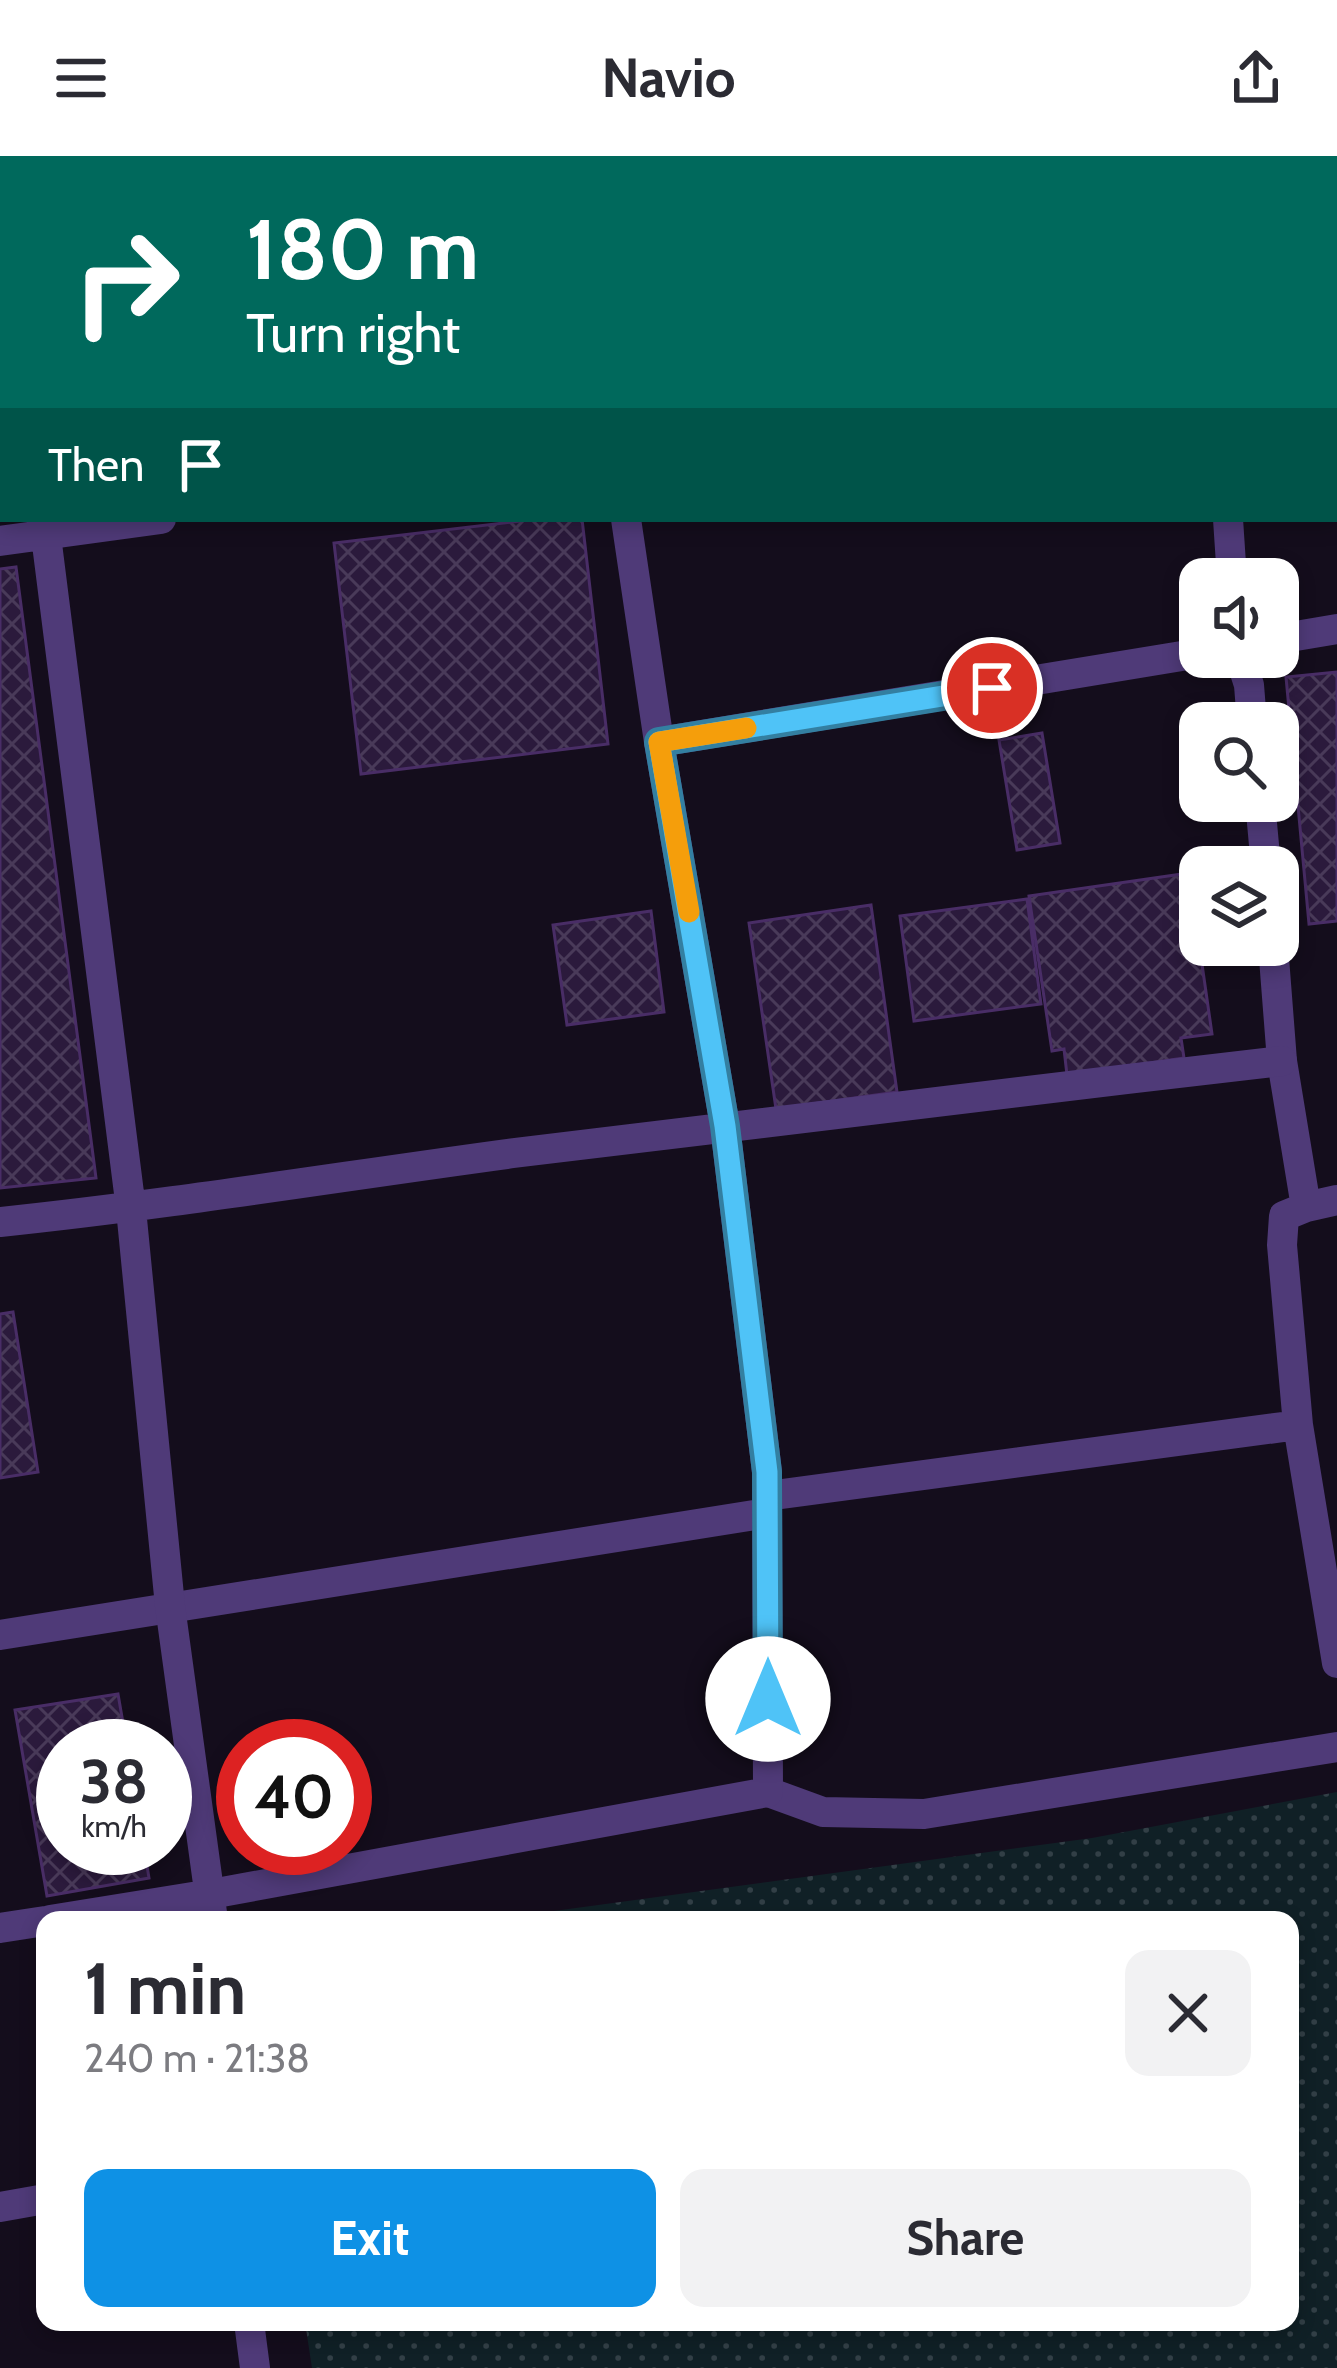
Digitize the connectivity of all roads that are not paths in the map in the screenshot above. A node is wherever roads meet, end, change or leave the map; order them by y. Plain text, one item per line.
1 (131, 522) edge
2 (626, 522) edge
3 (1228, 522) edge
4 (61, 529) edge
5 (0, 541) edge
6 (1231, 558) edge
7 (1337, 628) edge
8 (1299, 635) edge
9 (1179, 656) edge
10 (659, 742) junction
11 (1275, 966) edge
12 (1282, 1061) junction
13 (725, 1126) junction
14 (1337, 1201) edge
15 (1306, 1207) junction
16 (131, 1209) junction
17 (0, 1222) edge
18 (1298, 1425) junction
19 (767, 1505) junction
20 (170, 1606) junction
21 (0, 1635) edge
22 (1337, 1663) edge
23 (1337, 1747) edge
24 (768, 1792) junction
25 (212, 1907) edge
26 (162, 1911) edge
27 (36, 1922) edge
28 (0, 1928) edge
29 (36, 2200) edge
30 (0, 2206) edge
31 (250, 2331) edge
32 (255, 2368) edge

1 - 4 street
2 - 10 street
3 - 6 street
4 - 5 street
4 - 16 street
7 - 8 street
9 - 10 street
10 - 13 street
11 - 12 street
12 - 13 street
12 - 15 street
13 - 16 street
13 - 19 street
14 - 15 street
15 - 18 street
16 - 17 street
16 - 20 street
18 - 19 street
18 - 22 street
19 - 20 street
19 - 24 street
20 - 21 street
20 - 25 street
23 - 24 street
24 - 25 street
25 - 26 street
27 - 28 street
29 - 30 street
31 - 32 street

